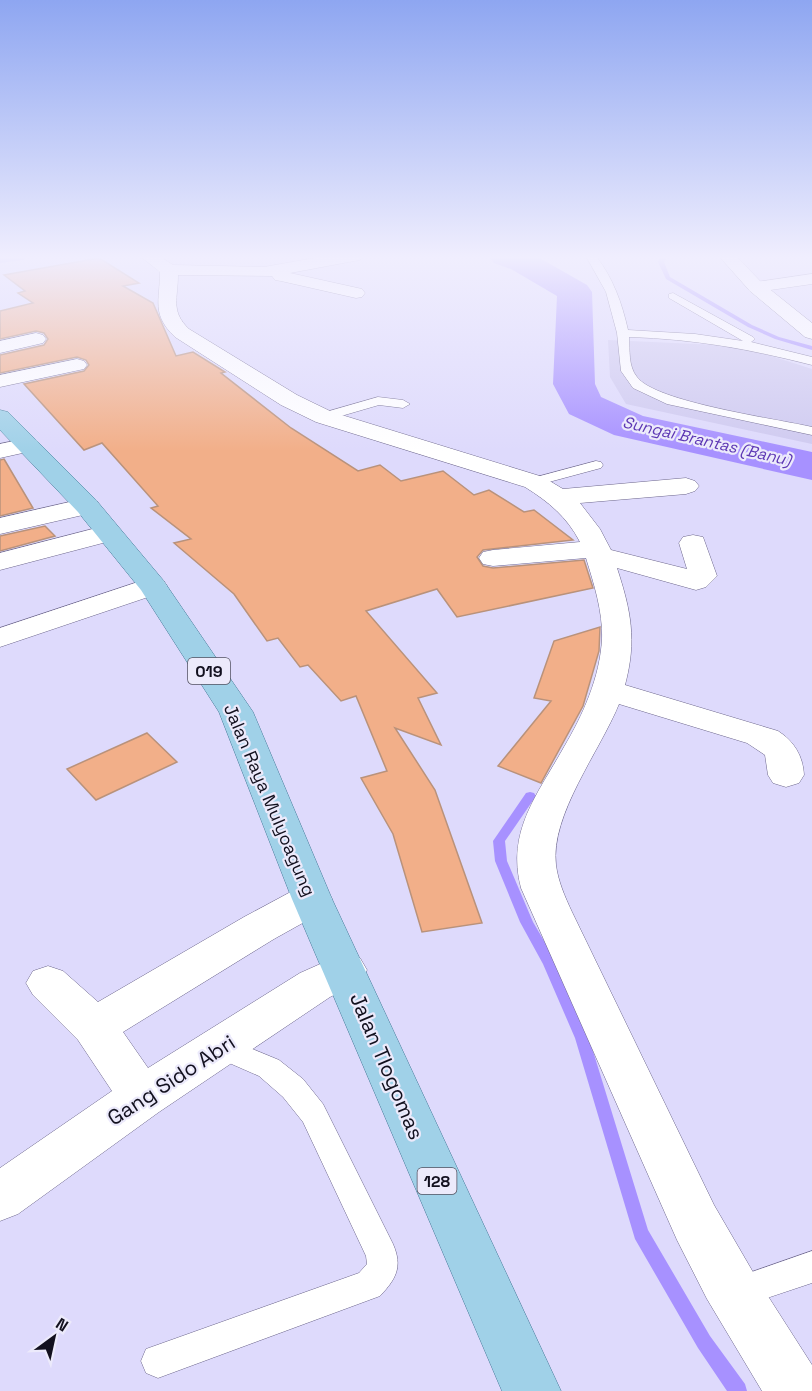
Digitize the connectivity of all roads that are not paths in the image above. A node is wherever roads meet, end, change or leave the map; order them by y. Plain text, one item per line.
1 (170, 321) edge
2 (619, 321) edge
3 (716, 321) edge
4 (622, 333) junction
5 (36, 339) dead end
6 (0, 347) edge
7 (765, 348) junction
8 (812, 361) edge
9 (76, 365) dead end
10 (0, 381) edge
11 (403, 404) dead end
12 (0, 417) edge
13 (324, 417) junction
14 (812, 431) edge
15 (14, 448) edge
16 (596, 465) dead end
17 (686, 486) dead end
18 (547, 489) junction
19 (87, 506) junction
20 (0, 526) edge
21 (108, 532) junction
22 (693, 543) dead end
23 (578, 552) junction
24 (493, 558) dead end
25 (0, 562) edge
26 (153, 586) junction
27 (0, 638) edge
28 (607, 690) junction
29 (786, 775) dead end
30 (312, 899) junction
31 (345, 970) junction
32 (48, 983) dead end
33 (94, 1027) junction
34 (221, 1047) junction
35 (142, 1097) junction
36 (0, 1197) edge
37 (812, 1267) edge
38 (734, 1293) junction
39 (158, 1362) dead end
40 (532, 1391) edge
41 (795, 1391) edge

1 - 13 street
2 - 4 lane
3 - 7 lane
4 - 7 lane
4 - 14 lane
5 - 6 street
7 - 8 lane
9 - 10 street
11 - 13 lane
12 - 15 main road, Jalan Raya Mulyoagung / 019
13 - 18 street
15 - 19 main road, Jalan Raya Mulyoagung / 019
16 - 18 lane
17 - 18 street
18 - 23 street
19 - 20 street
19 - 21 main road, Jalan Raya Mulyoagung / 019
21 - 25 street
21 - 26 main road, Jalan Raya Mulyoagung / 019
22 - 23 street
23 - 24 street
23 - 28 street
26 - 27 street
26 - 30 main road, Jalan Raya Mulyoagung / 019
28 - 29 street
28 - 38 street
30 - 31 main road, Jalan Raya Mulyoagung / 019
30 - 33 street
31 - 34 street, Gang Sido Abri
31 - 40 main road, Jalan Tlogomas / 128
32 - 33 street
33 - 35 street
34 - 35 street, Gang Sido Abri
34 - 39 lane
35 - 36 street, Gang Sido Abri
37 - 38 lane
38 - 41 street

